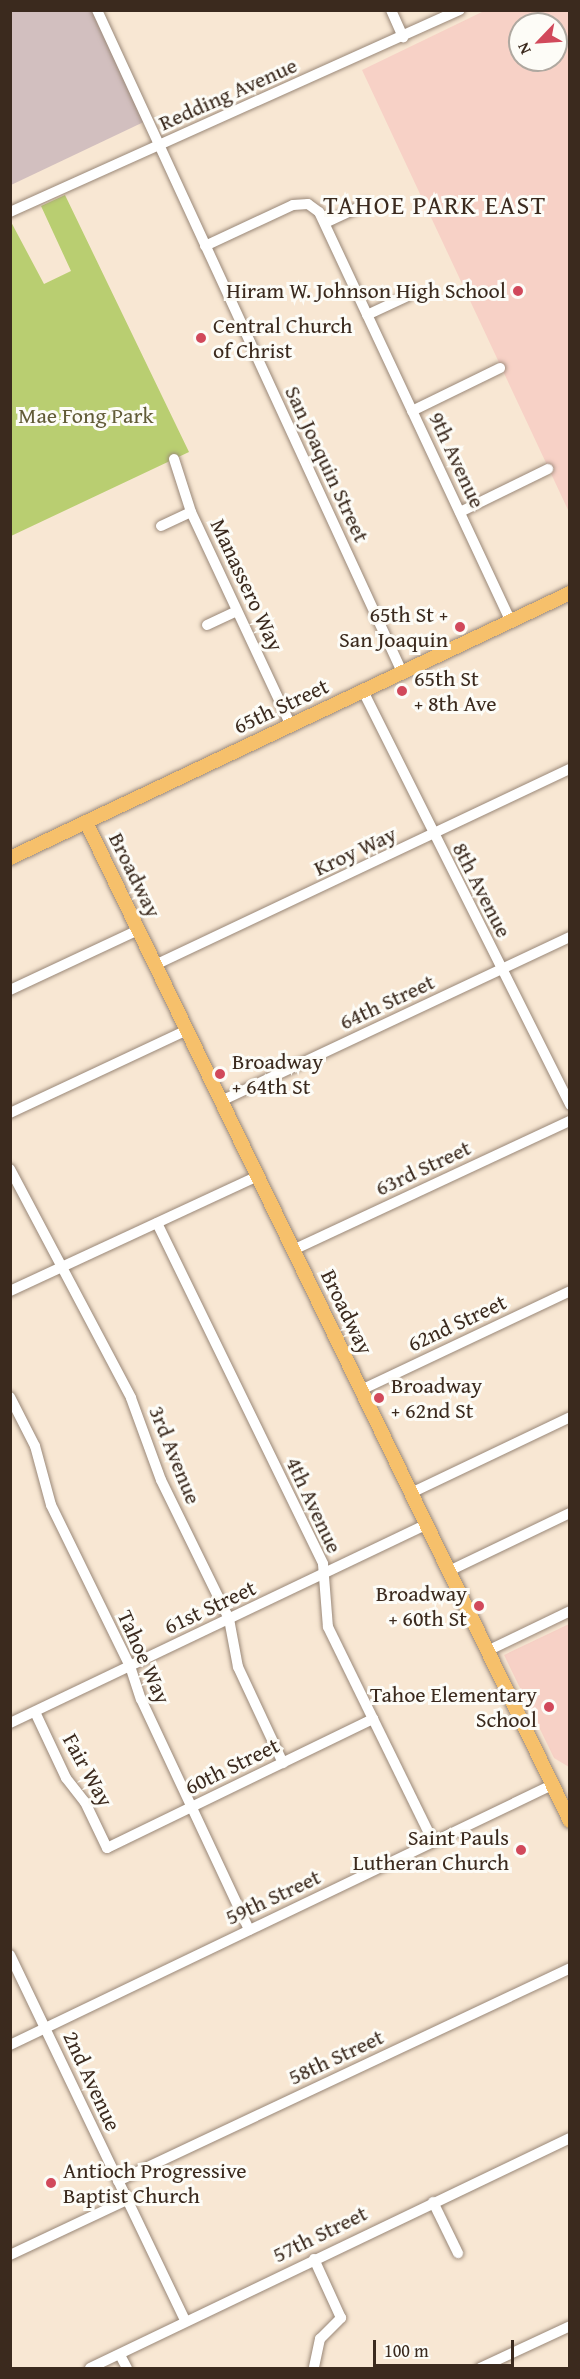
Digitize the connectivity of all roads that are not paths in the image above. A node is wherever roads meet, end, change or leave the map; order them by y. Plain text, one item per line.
1 (97, 10) edge
2 (391, 10) edge
3 (460, 10) edge
4 (403, 37) junction
5 (159, 146) junction
6 (366, 204) dead end
7 (10, 212) edge
8 (324, 223) junction
9 (205, 246) junction
10 (408, 296) dead end
11 (367, 315) junction
12 (500, 368) dead end
13 (412, 411) junction
14 (174, 459) dead end
15 (548, 469) dead end
16 (191, 512) junction
17 (460, 512) junction
18 (161, 526) dead end
19 (570, 593) edge
20 (237, 611) junction
21 (511, 621) junction
22 (207, 625) dead end
23 (402, 672) junction
24 (363, 691) junction
25 (291, 725) junction
26 (570, 769) edge
27 (86, 822) junction
28 (433, 836) junction
29 (10, 858) edge
30 (138, 930) junction
31 (570, 937) edge
32 (155, 965) junction
33 (500, 970) junction
34 (10, 990) edge
35 (187, 1030) junction
36 (221, 1101) junction
37 (570, 1105) edge
38 (10, 1113) edge
39 (570, 1121) edge
40 (10, 1169) edge
41 (258, 1176) junction
42 (157, 1223) junction
43 (293, 1250) junction
44 (64, 1266) junction
45 (10, 1291) edge
46 (570, 1291) edge
47 (361, 1390) junction
48 (10, 1397) edge
49 (570, 1417) edge
50 (411, 1493) junction
51 (570, 1513) edge
52 (426, 1525) junction
53 (449, 1571) junction
54 (323, 1577) junction
55 (570, 1611) edge
56 (229, 1619) junction
57 (487, 1651) junction
58 (130, 1666) junction
59 (35, 1712) junction
60 (373, 1719) junction
61 (10, 1723) edge
62 (283, 1763) junction
63 (552, 1785) junction
64 (191, 1807) junction
65 (570, 1821) edge
66 (433, 1841) junction
67 (107, 1848) joint
68 (249, 1930) junction
69 (10, 1955) edge
70 (570, 1968) edge
71 (45, 2028) junction
72 (10, 2045) edge
73 (570, 2138) edge
74 (118, 2181) junction
75 (127, 2200) junction
76 (433, 2202) junction
77 (458, 2253) dead end
78 (10, 2255) edge
79 (314, 2259) junction
80 (184, 2321) junction
81 (570, 2326) edge
82 (120, 2355) junction
83 (314, 2367) dead end
84 (90, 2368) edge
85 (127, 2368) edge
86 (480, 2368) edge

1 - 5 street, San Joaquin Street
2 - 4 street
3 - 4 street, Redding Avenue
4 - 5 street, Redding Avenue
5 - 7 street, Redding Avenue
5 - 9 street, San Joaquin Street
6 - 8 street
8 - 9 street, 9th Avenue
8 - 11 street, 9th Avenue
9 - 23 street, San Joaquin Street
10 - 11 street
11 - 13 street, 9th Avenue
12 - 13 street
13 - 17 street, 9th Avenue
14 - 16 street, Manassero Way
15 - 17 street
16 - 18 street
16 - 20 street, Manassero Way
17 - 21 street, 9th Avenue
19 - 21 main road, 65th Street
20 - 22 street
20 - 25 street, Manassero Way
21 - 23 main road, 65th Street
23 - 24 main road, 65th Street
24 - 25 main road, 65th Street
24 - 28 street, 8th Avenue
25 - 27 main road, 65th Street
26 - 28 street, Kroy Way
27 - 29 main road, 65th Street
27 - 30 main road, Broadway
28 - 32 street, Kroy Way
28 - 33 street, 8th Avenue
30 - 32 main road, Broadway
30 - 34 street
31 - 33 street, 64th Street
32 - 35 main road, Broadway
33 - 36 street, 64th Street
33 - 37 street, 8th Avenue
35 - 36 main road, Broadway
35 - 38 street
36 - 41 main road, Broadway
39 - 43 street, 63rd Street
40 - 44 street, 3rd Avenue
41 - 42 street
41 - 43 main road, Broadway
42 - 44 street
42 - 54 street, 4th Avenue
43 - 47 main road, Broadway
44 - 45 street
44 - 56 street, 3rd Avenue
46 - 47 street, 62nd Street
47 - 50 main road, Broadway
48 - 58 street, Tahoe Way
49 - 50 street
50 - 52 main road, Broadway
51 - 53 street
52 - 53 main road, Broadway
52 - 54 street, 61st Street
53 - 57 main road, Broadway
54 - 56 street, 61st Street
54 - 60 street, 4th Avenue
55 - 57 street
56 - 58 street, 61st Street
56 - 62 street, 3rd Avenue
57 - 63 main road, Broadway
58 - 59 street, 61st Street
58 - 64 street, Tahoe Way
59 - 61 street, 61st Street
59 - 67 street, Fair Way
60 - 62 street, 60th Street
60 - 66 street, 4th Avenue
62 - 64 street, 60th Street
63 - 65 main road, Broadway
63 - 66 street, 59th Street
64 - 67 street, 60th Street
64 - 68 street, Tahoe Way
66 - 68 street, 59th Street
68 - 71 street, 59th Street
69 - 71 street, 2nd Avenue
70 - 74 street, 58th Street
71 - 72 street, 59th Street
71 - 74 street, 2nd Avenue
73 - 76 street, 57th Street
74 - 75 street, 2nd Avenue
75 - 78 street
75 - 80 street, 2nd Avenue
76 - 77 street
76 - 79 street, 57th Street
79 - 80 street, 57th Street
79 - 83 street
80 - 82 street, 57th Street
81 - 86 street
82 - 84 street, 57th Street
82 - 85 street

